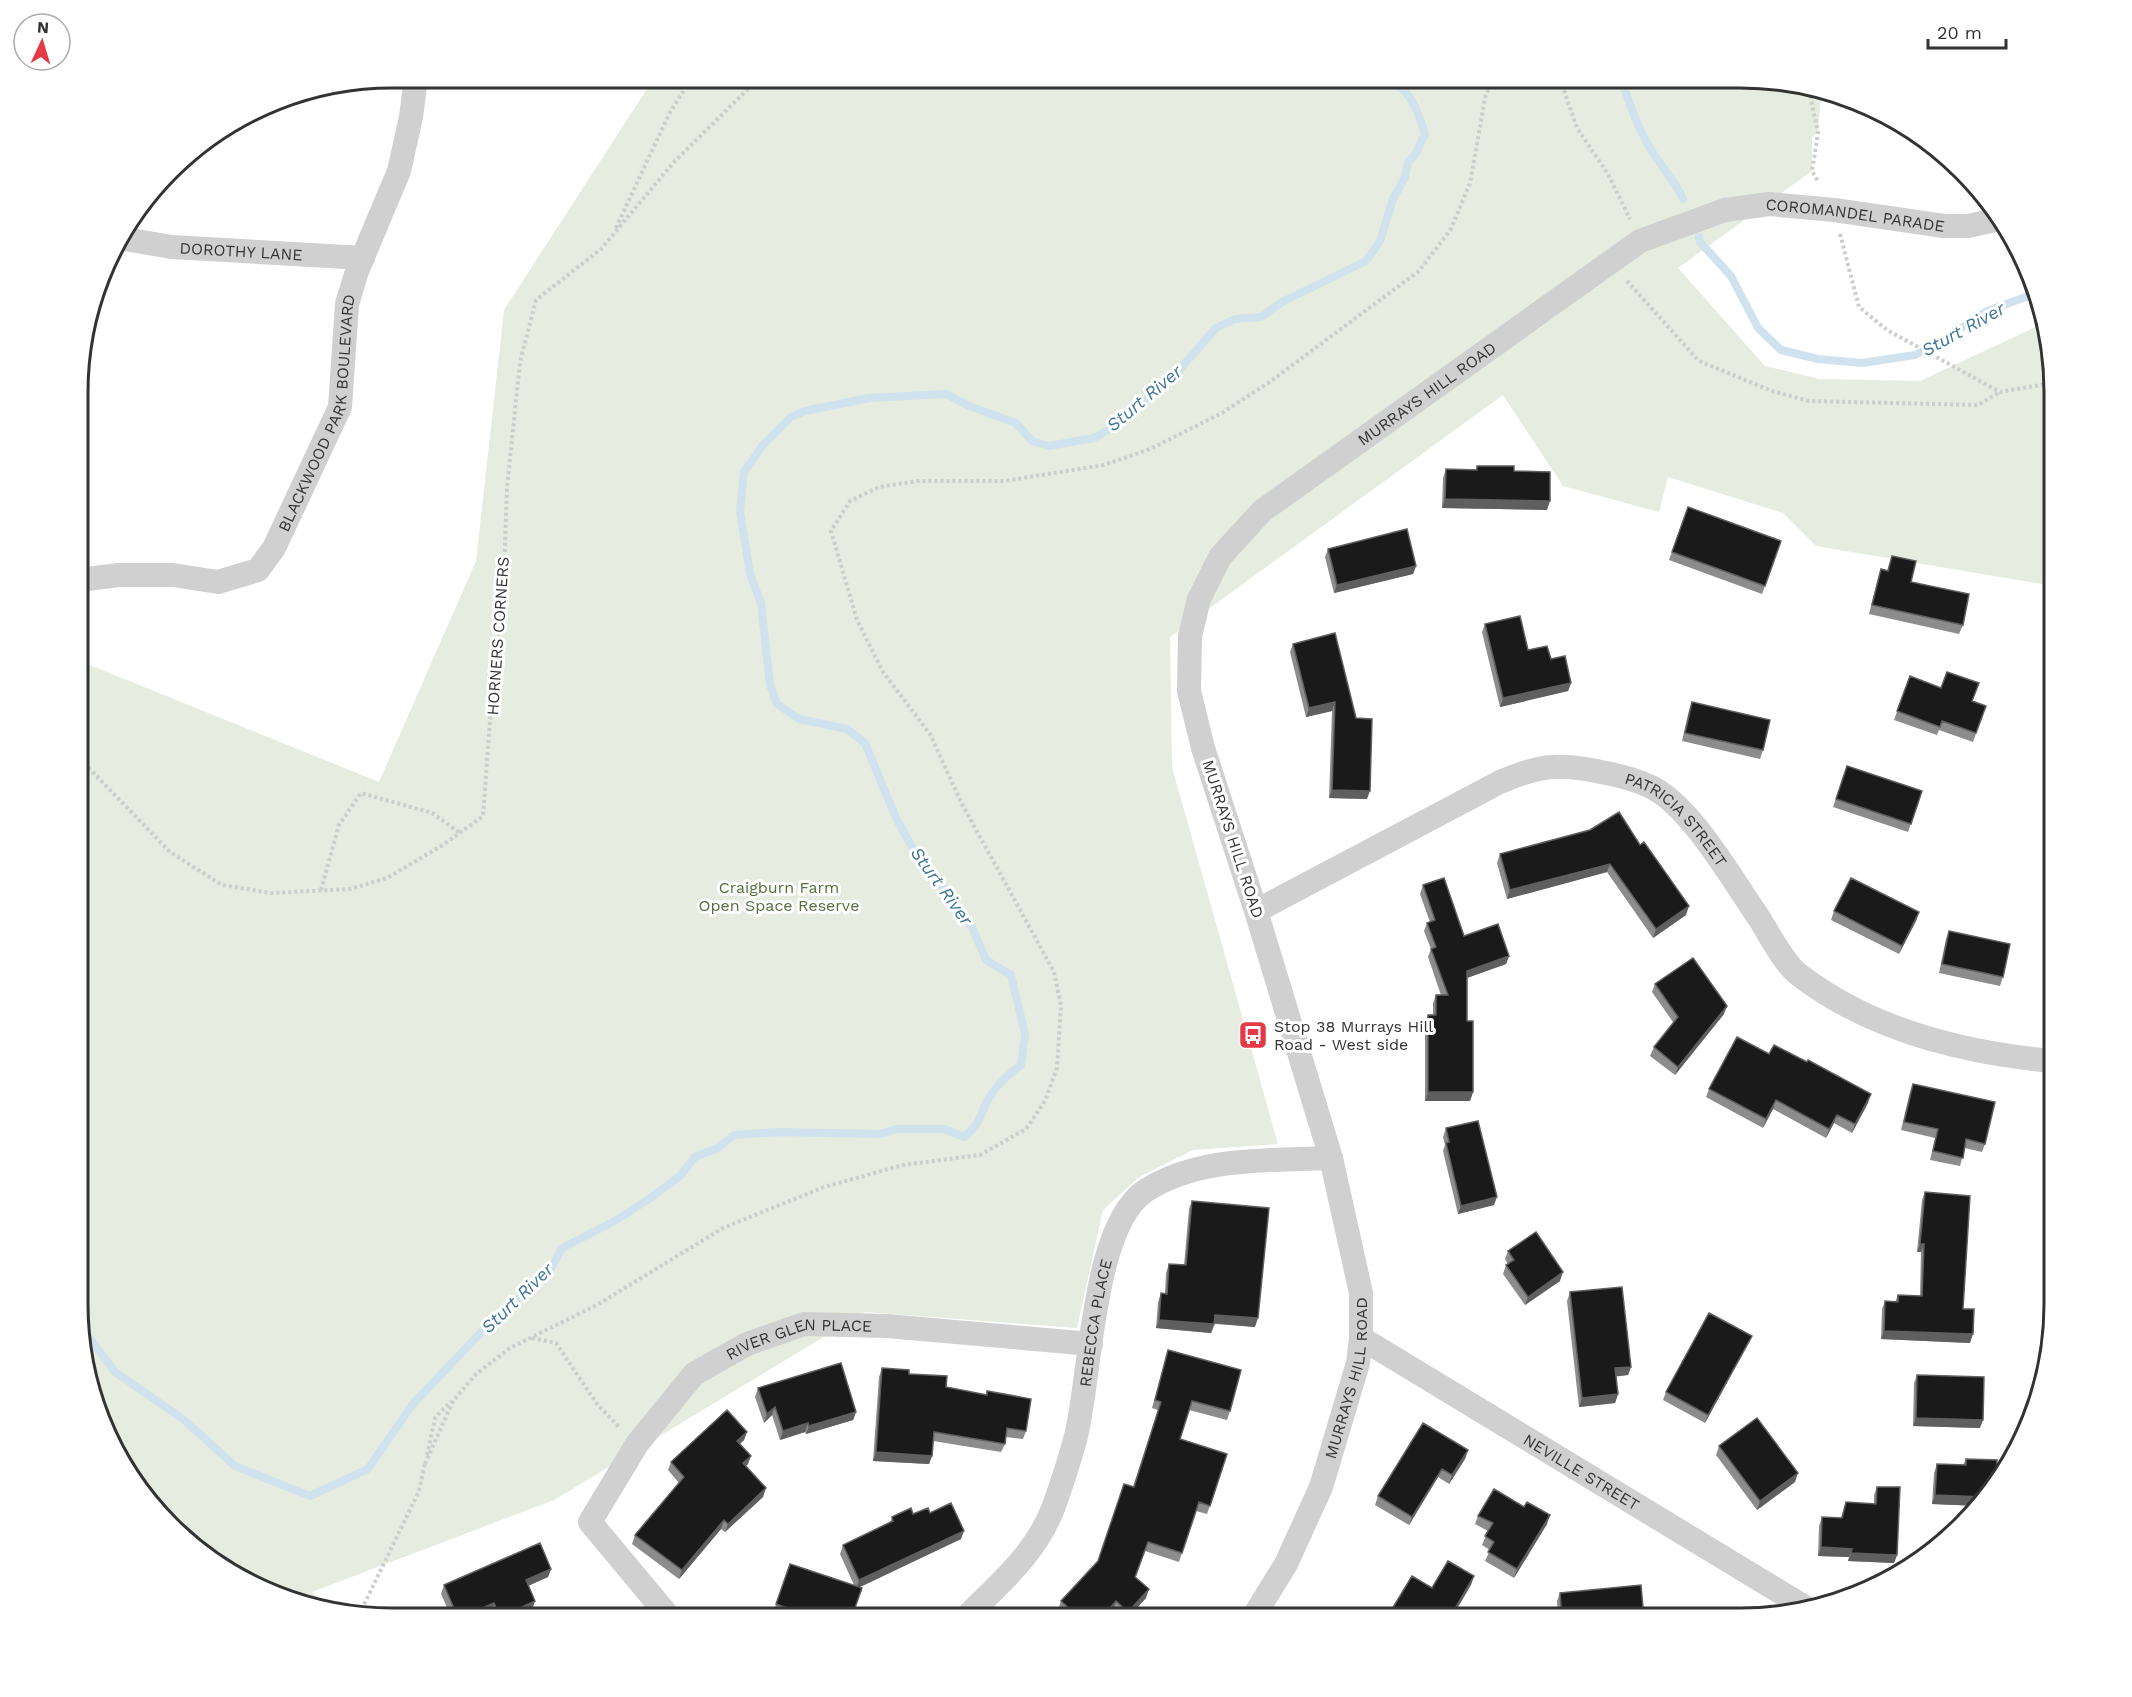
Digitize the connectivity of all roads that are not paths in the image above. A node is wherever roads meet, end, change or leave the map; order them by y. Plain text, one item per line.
1 (415, 88) edge
2 (1712, 215) joint
3 (1990, 221) edge
4 (129, 240) edge
5 (363, 258) junction
6 (88, 579) edge
7 (1256, 911) junction
8 (2044, 1060) edge
9 (1331, 1158) junction
10 (1361, 1338) junction
11 (1091, 1344) junction
12 (1777, 1603) edge
13 (662, 1608) edge
14 (975, 1608) edge
15 (1259, 1608) edge

1 - 5 street, BLACKWOOD PARK BOULEVARD
2 - 3 street, COROMANDEL PARADE
2 - 7 street, MURRAYS HILL ROAD
4 - 5 street, DOROTHY LANE
5 - 6 street, BLACKWOOD PARK BOULEVARD
7 - 8 street, PATRICIA STREET
7 - 9 street, MURRAYS HILL ROAD
9 - 10 street, MURRAYS HILL ROAD
9 - 11 street, REBECCA PLACE
10 - 12 street, NEVILLE STREET
10 - 15 street, MURRAYS HILL ROAD
11 - 13 street, RIVER GLEN PLACE
11 - 14 street, REBECCA PLACE

